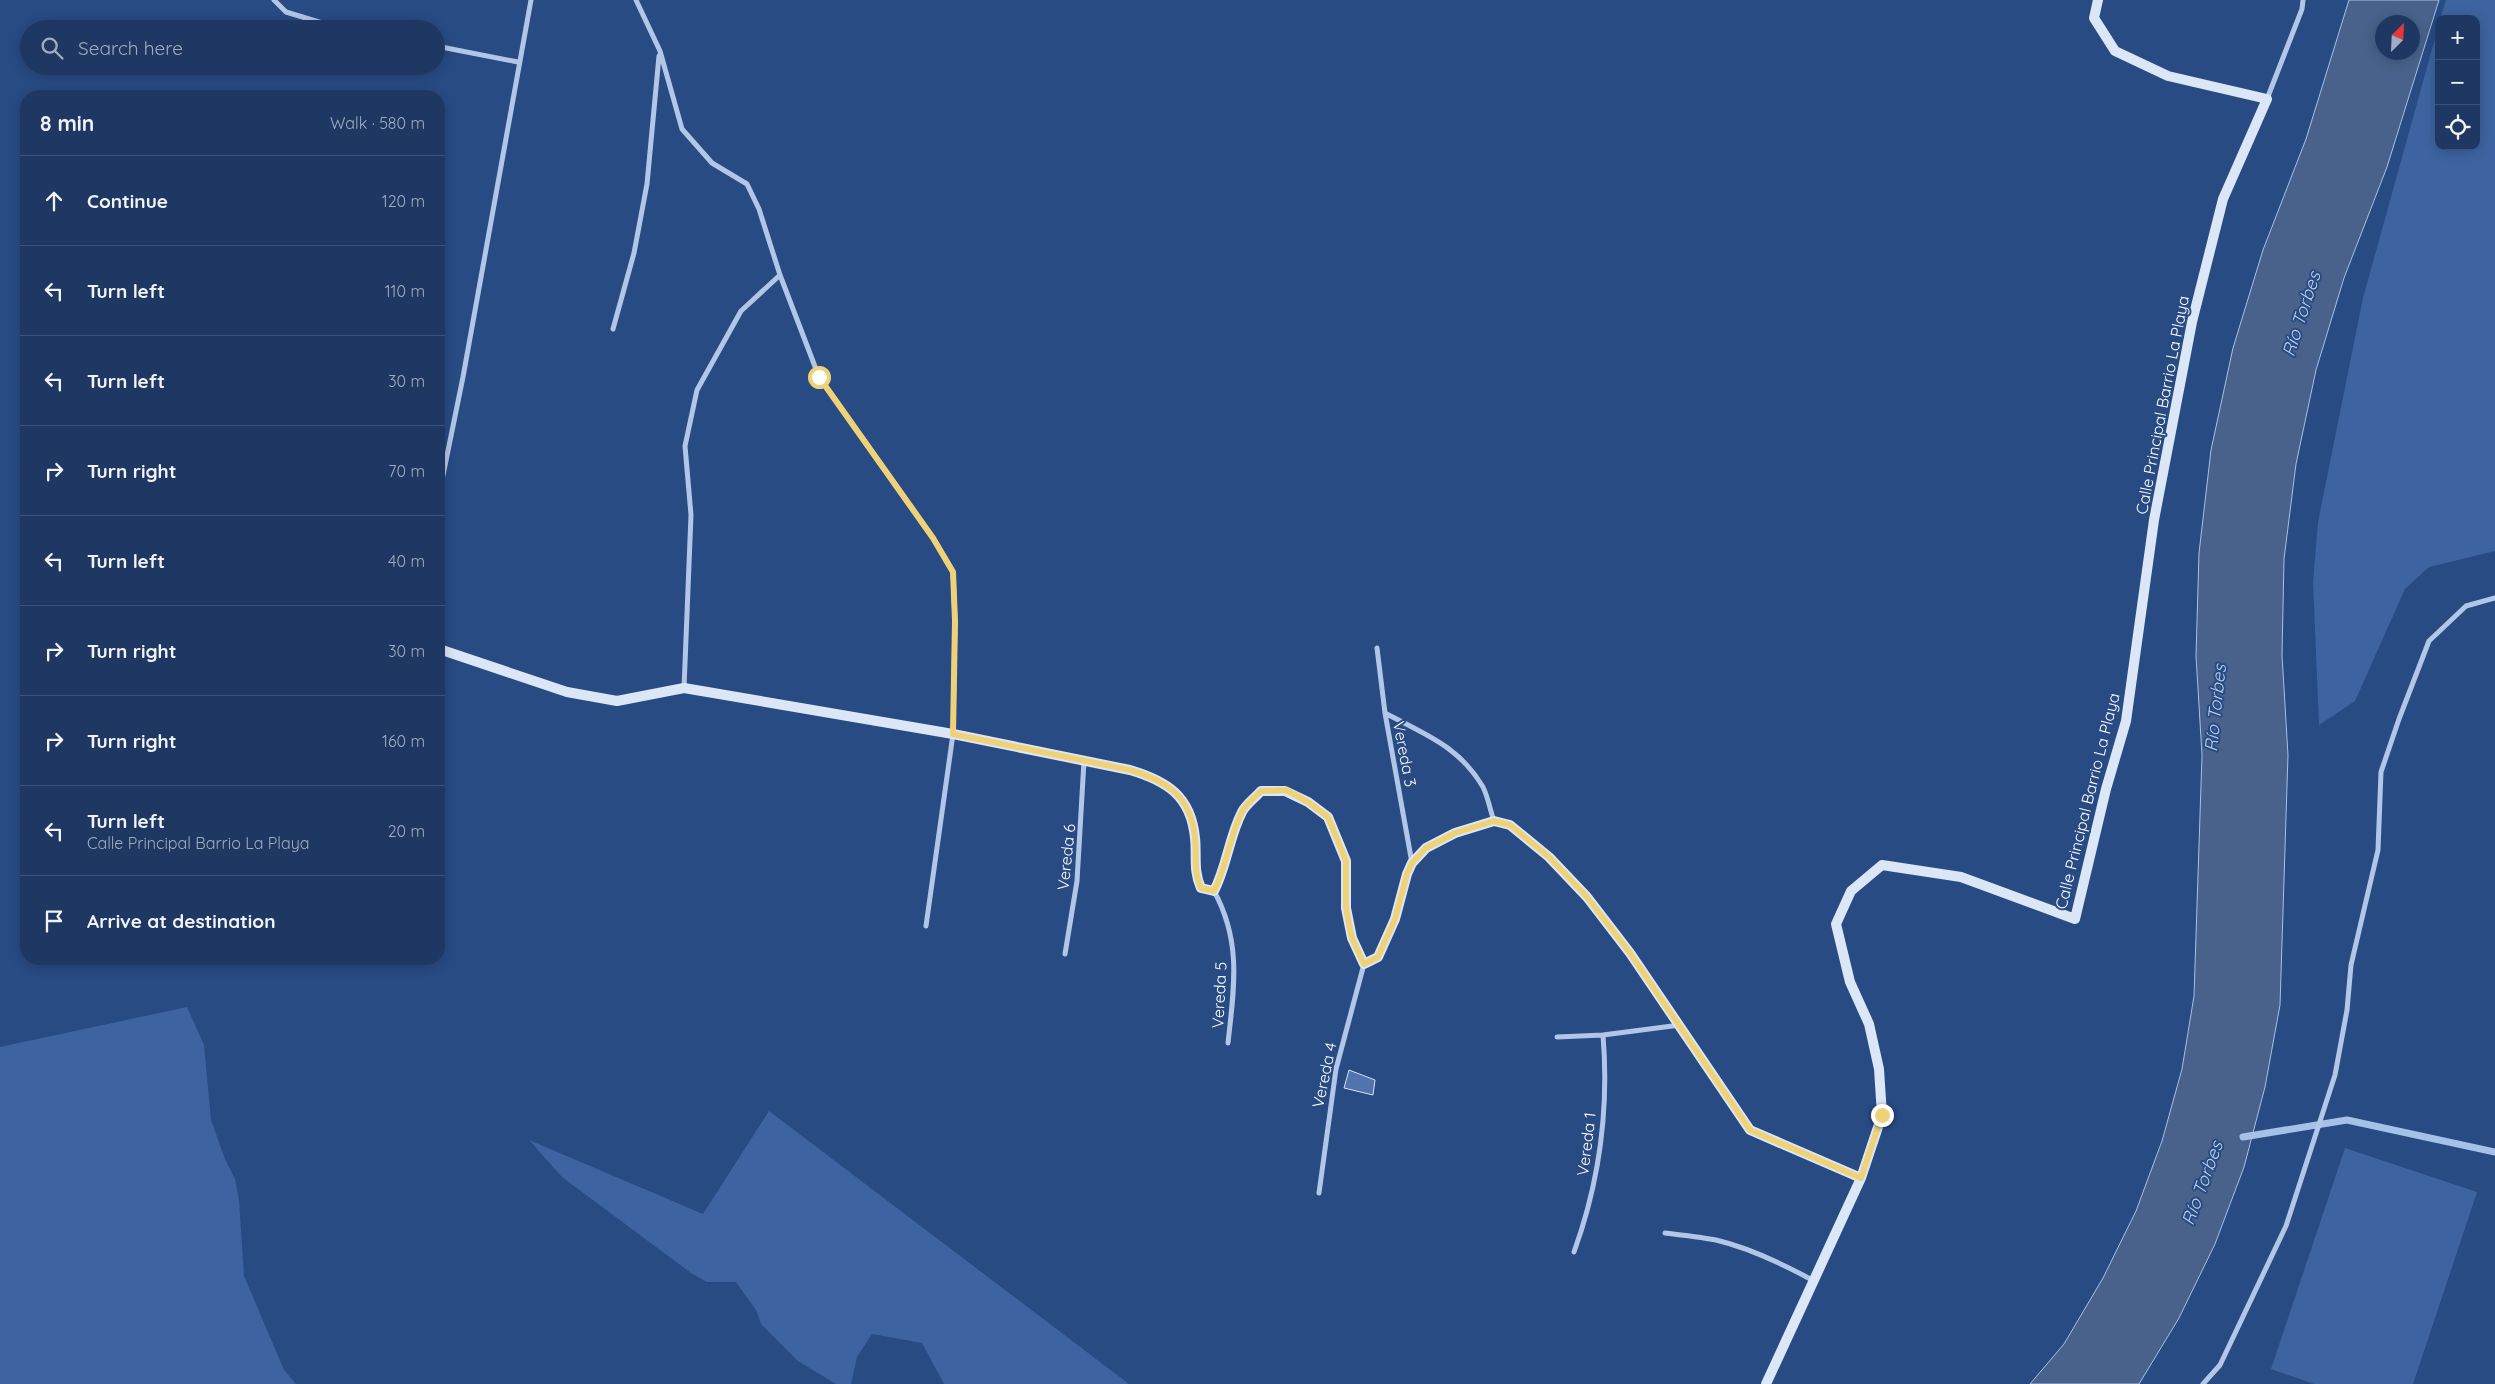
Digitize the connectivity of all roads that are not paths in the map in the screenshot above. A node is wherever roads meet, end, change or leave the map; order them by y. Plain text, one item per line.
1 (274, 0) edge
2 (530, 0) edge
3 (636, 0) edge
4 (2098, 0) edge
5 (2303, 0) edge
6 (312, 20) edge
7 (445, 48) edge
8 (660, 52) junction
9 (518, 62) junction
10 (2267, 99) junction
11 (780, 275) junction
12 (613, 329) dead end
13 (445, 464) edge
14 (2495, 598) edge
15 (1377, 648) dead end
16 (445, 651) edge
17 (684, 688) junction
18 (1385, 713) junction
19 (953, 734) junction
20 (1084, 762) junction
21 (1494, 821) junction
22 (1412, 863) junction
23 (1214, 891) junction
24 (926, 926) dead end
25 (1065, 954) dead end
26 (1364, 964) junction
27 (1680, 1025) junction
28 (1603, 1035) junction
29 (1557, 1037) dead end
30 (1228, 1043) dead end
31 (1861, 1178) junction
32 (1319, 1193) dead end
33 (1665, 1233) dead end
34 (1574, 1252) dead end
35 (1814, 1280) junction
36 (1766, 1384) edge
37 (2203, 1384) edge

1 - 6 street
2 - 9 street
3 - 8 street
4 - 10 street
5 - 10 street
7 - 9 street
8 - 11 street
8 - 12 street
9 - 13 street
10 - 31 street, Calle Principal Barrio La Playa
11 - 17 street
11 - 19 street
14 - 37 street
15 - 18 street, Vereda 3
16 - 17 street
17 - 19 street
18 - 21 street
18 - 22 street, Vereda 3
19 - 20 street
19 - 24 street
20 - 23 street
20 - 25 street, Vereda 6
21 - 22 street
21 - 27 street
22 - 26 street
23 - 26 street
23 - 30 street, Vereda 5
26 - 32 street, Vereda 4
27 - 28 street
27 - 31 street
28 - 29 street
28 - 34 street, Vereda 1
31 - 35 street, Calle Principal Barrio La Playa
33 - 35 street
35 - 36 street, Calle Principal Barrio La Playa

